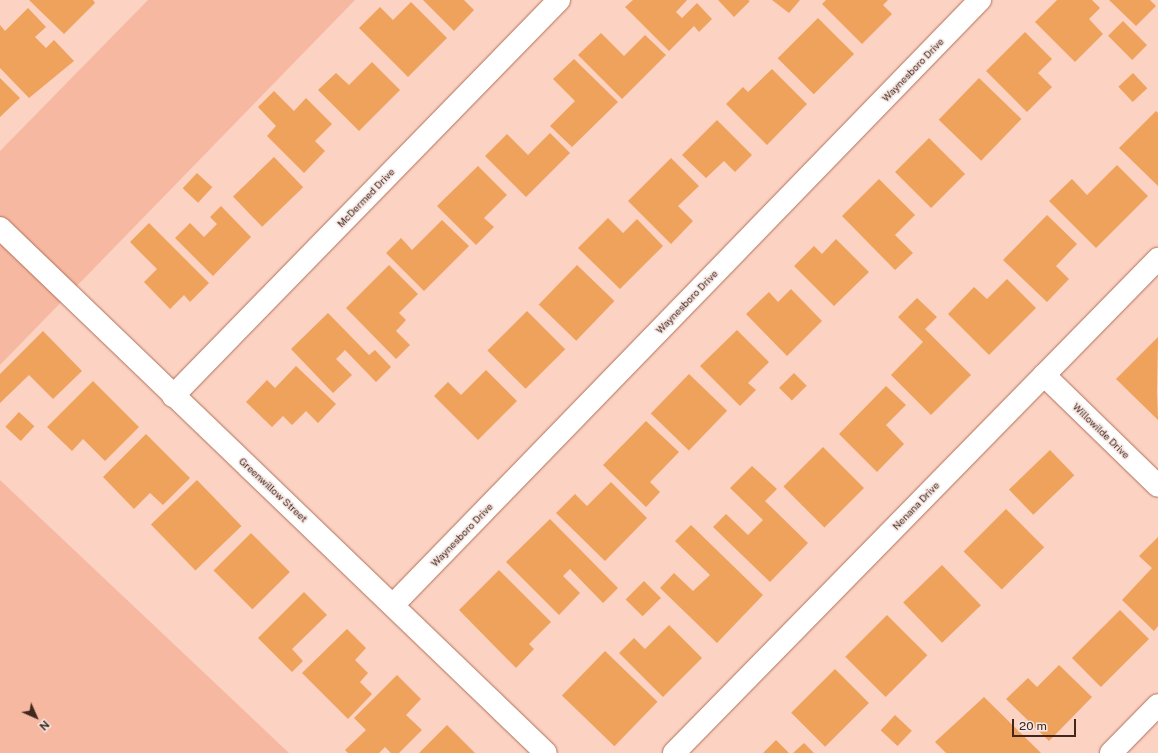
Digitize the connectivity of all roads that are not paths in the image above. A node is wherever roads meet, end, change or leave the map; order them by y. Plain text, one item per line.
1 (559, 0) edge
2 (980, 0) edge
3 (0, 228) edge
4 (1158, 258) edge
5 (1044, 376) junction
6 (173, 396) junction
7 (1158, 486) edge
8 (394, 604) junction
9 (1158, 705) edge
10 (546, 753) edge
11 (674, 753) edge
12 (1111, 753) edge

1 - 6 street, McDermed Drive
2 - 8 street, Waynesboro Drive
3 - 6 street, Greenwillow Street
4 - 5 street, Nenana Drive
5 - 7 street, Willowilde Drive
5 - 11 street, Nenana Drive
6 - 8 street, Greenwillow Street
8 - 10 street, Greenwillow Street
9 - 12 street

